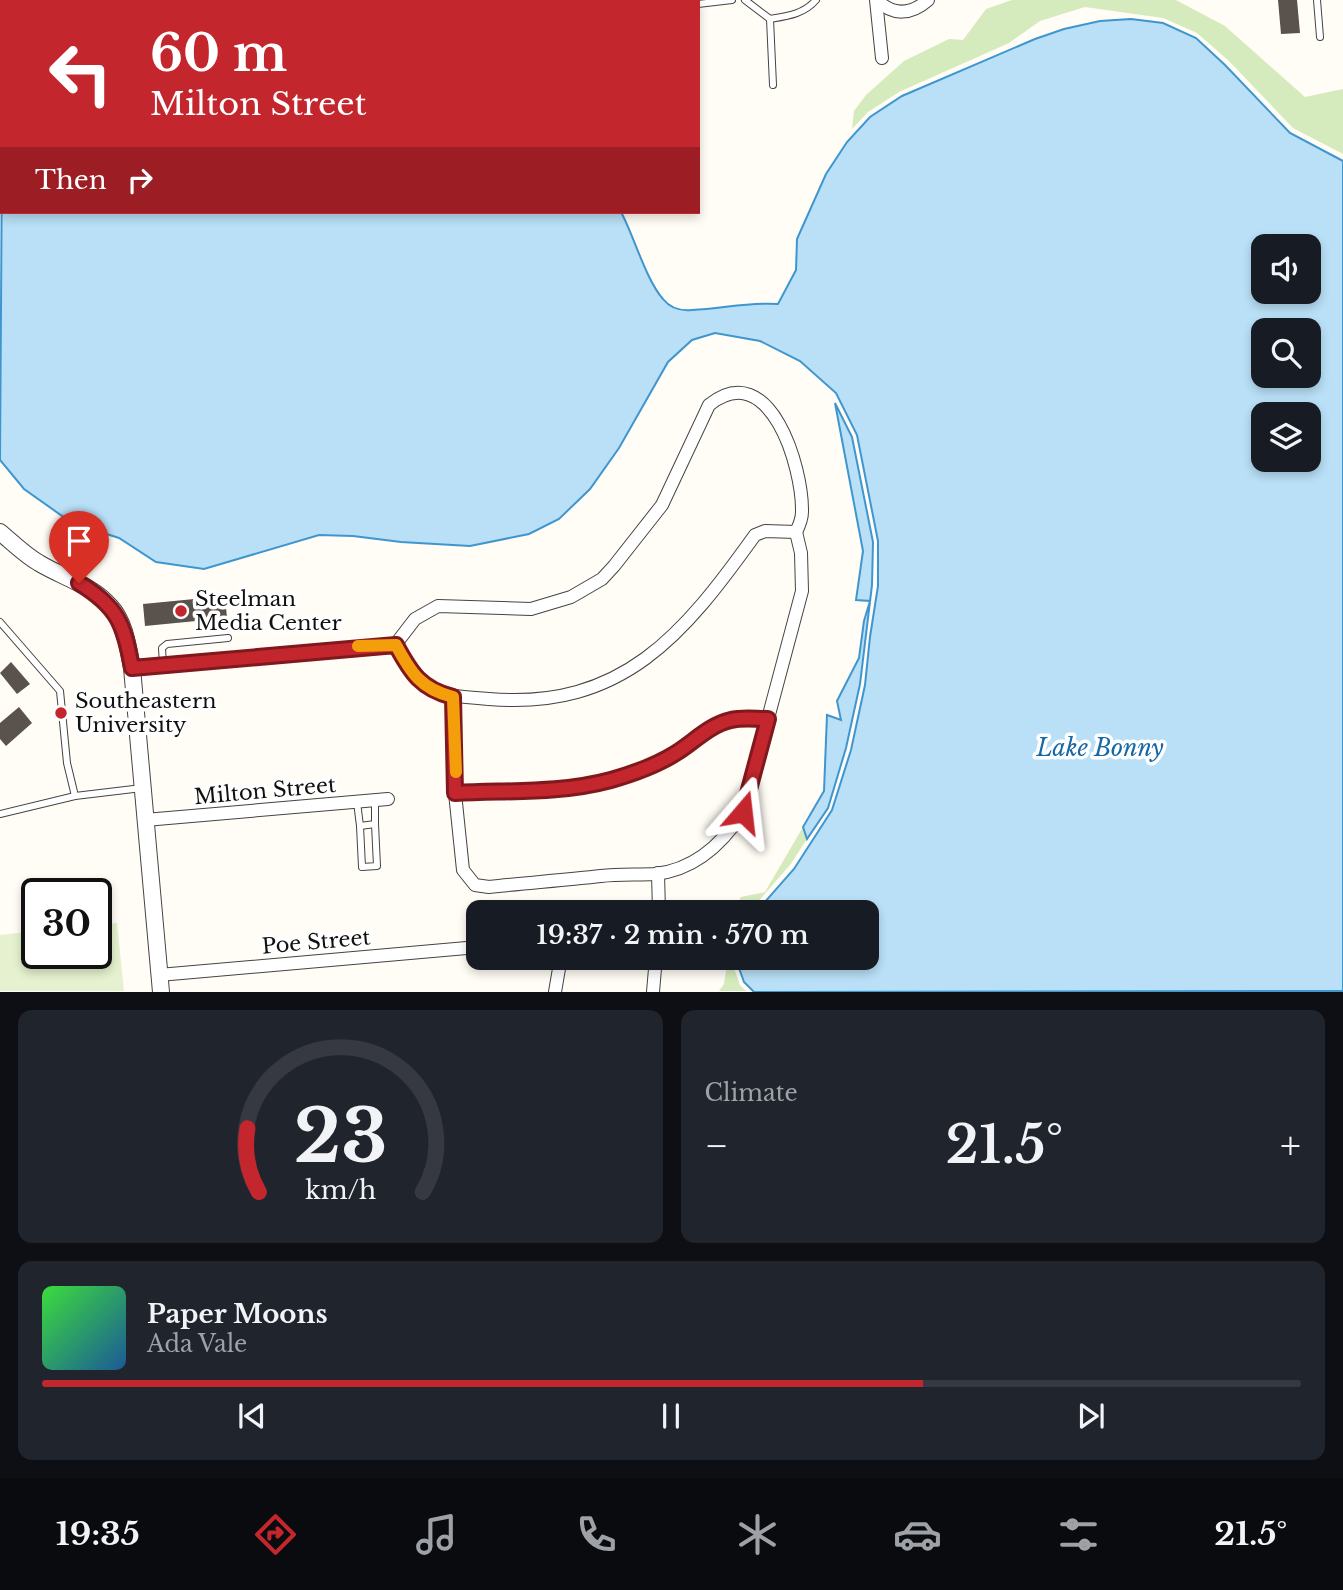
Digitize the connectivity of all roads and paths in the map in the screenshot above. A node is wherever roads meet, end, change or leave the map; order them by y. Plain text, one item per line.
1 (732, 0) edge
2 (745, 0) edge
3 (816, 0) edge
4 (876, 0) edge
5 (928, 0) edge
6 (1317, 0) edge
7 (700, 4) edge
8 (770, 19) junction
9 (1320, 37) dead end
10 (883, 58) dead end
11 (773, 85) dead end
12 (0, 532) edge
13 (796, 532) junction
14 (0, 622) edge
15 (228, 638) dead end
16 (396, 645) junction
17 (163, 665) junction
18 (132, 668) junction
19 (453, 697) junction
20 (768, 719) junction
21 (142, 788) junction
22 (455, 793) junction
23 (75, 796) junction
24 (388, 799) dead end
25 (374, 801) junction
26 (357, 802) junction
27 (0, 814) edge
28 (145, 820) junction
29 (375, 824) junction
30 (360, 826) junction
31 (658, 873) junction
32 (659, 900) edge
33 (466, 948) edge
34 (559, 970) edge
35 (655, 970) edge
36 (160, 984) edge
37 (555, 992) edge
38 (653, 992) edge

1 - 7 lane
2 - 8 lane
3 - 8 lane
4 - 5 street
4 - 10 street
6 - 9 lane
8 - 11 lane
12 - 18 street
13 - 16 street
13 - 19 street
13 - 20 street
14 - 23 lane
15 - 17 lane
16 - 17 street
16 - 19 street
17 - 18 street
18 - 21 street
19 - 22 street
20 - 22 street
20 - 31 street
21 - 23 lane
21 - 28 street
22 - 31 street
23 - 27 lane
24 - 25 street, Milton Street
25 - 26 street, Milton Street
25 - 29 lane
26 - 28 street, Milton Street
26 - 30 lane
28 - 36 street
29 - 30 lane
29 - 30 lane
31 - 32 street
33 - 36 street, Poe Street
34 - 37 street
35 - 38 street

